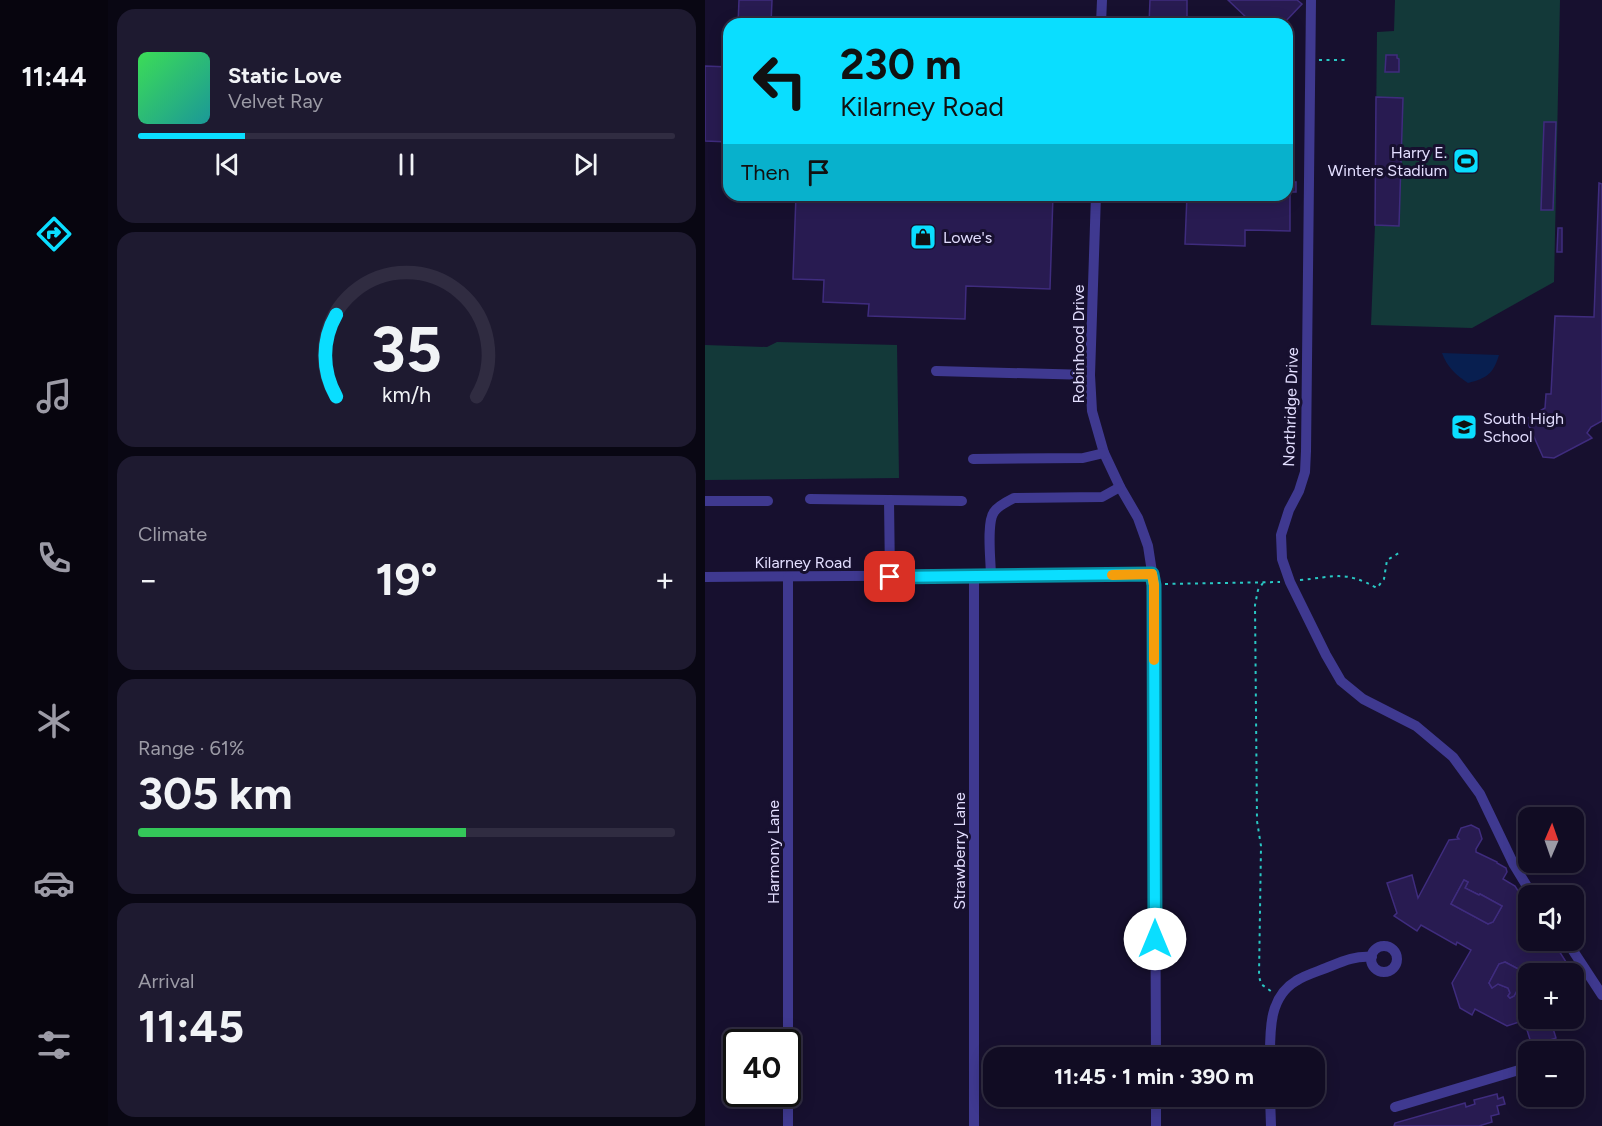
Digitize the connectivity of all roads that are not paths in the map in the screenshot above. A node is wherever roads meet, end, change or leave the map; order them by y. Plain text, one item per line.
1 (1102, 0) edge
2 (1311, 0) edge
3 (1101, 18) edge
4 (1096, 201) edge
5 (936, 370) dead end
6 (1090, 375) junction
7 (1104, 453) junction
8 (973, 459) dead end
9 (1120, 487) junction
10 (810, 499) dead end
11 (889, 500) junction
12 (705, 501) edge
13 (768, 501) dead end
14 (962, 501) dead end
15 (1152, 574) junction
16 (788, 577) junction
17 (890, 577) junction
18 (974, 577) junction
19 (991, 577) junction
20 (705, 578) edge
21 (1526, 885) edge
22 (1573, 951) edge
23 (1372, 957) dead end
24 (1602, 995) edge
25 (1156, 1047) edge
26 (1271, 1047) edge
27 (1518, 1070) edge
28 (1156, 1107) edge
29 (1271, 1107) edge
30 (1395, 1107) dead end
31 (788, 1126) edge
32 (974, 1126) edge
33 (1156, 1126) edge
34 (1271, 1126) edge

1 - 3 street
2 - 21 street, Northridge Drive
4 - 6 street, Robinhood Drive
5 - 6 street
6 - 7 street, Robinhood Drive
7 - 8 street
7 - 9 street, Robinhood Drive
9 - 15 street, Robinhood Drive
9 - 19 street
10 - 11 street
11 - 14 street
11 - 17 street
12 - 13 street
15 - 19 street, Kilarney Road
15 - 25 street, Robinhood Drive
16 - 17 street, Kilarney Road
16 - 20 street, Kilarney Road
16 - 31 street, Harmony Lane
17 - 18 street, Kilarney Road
18 - 19 street, Kilarney Road
18 - 32 street, Strawberry Lane
22 - 24 street
23 - 26 street
27 - 30 street
28 - 33 street
29 - 34 street

